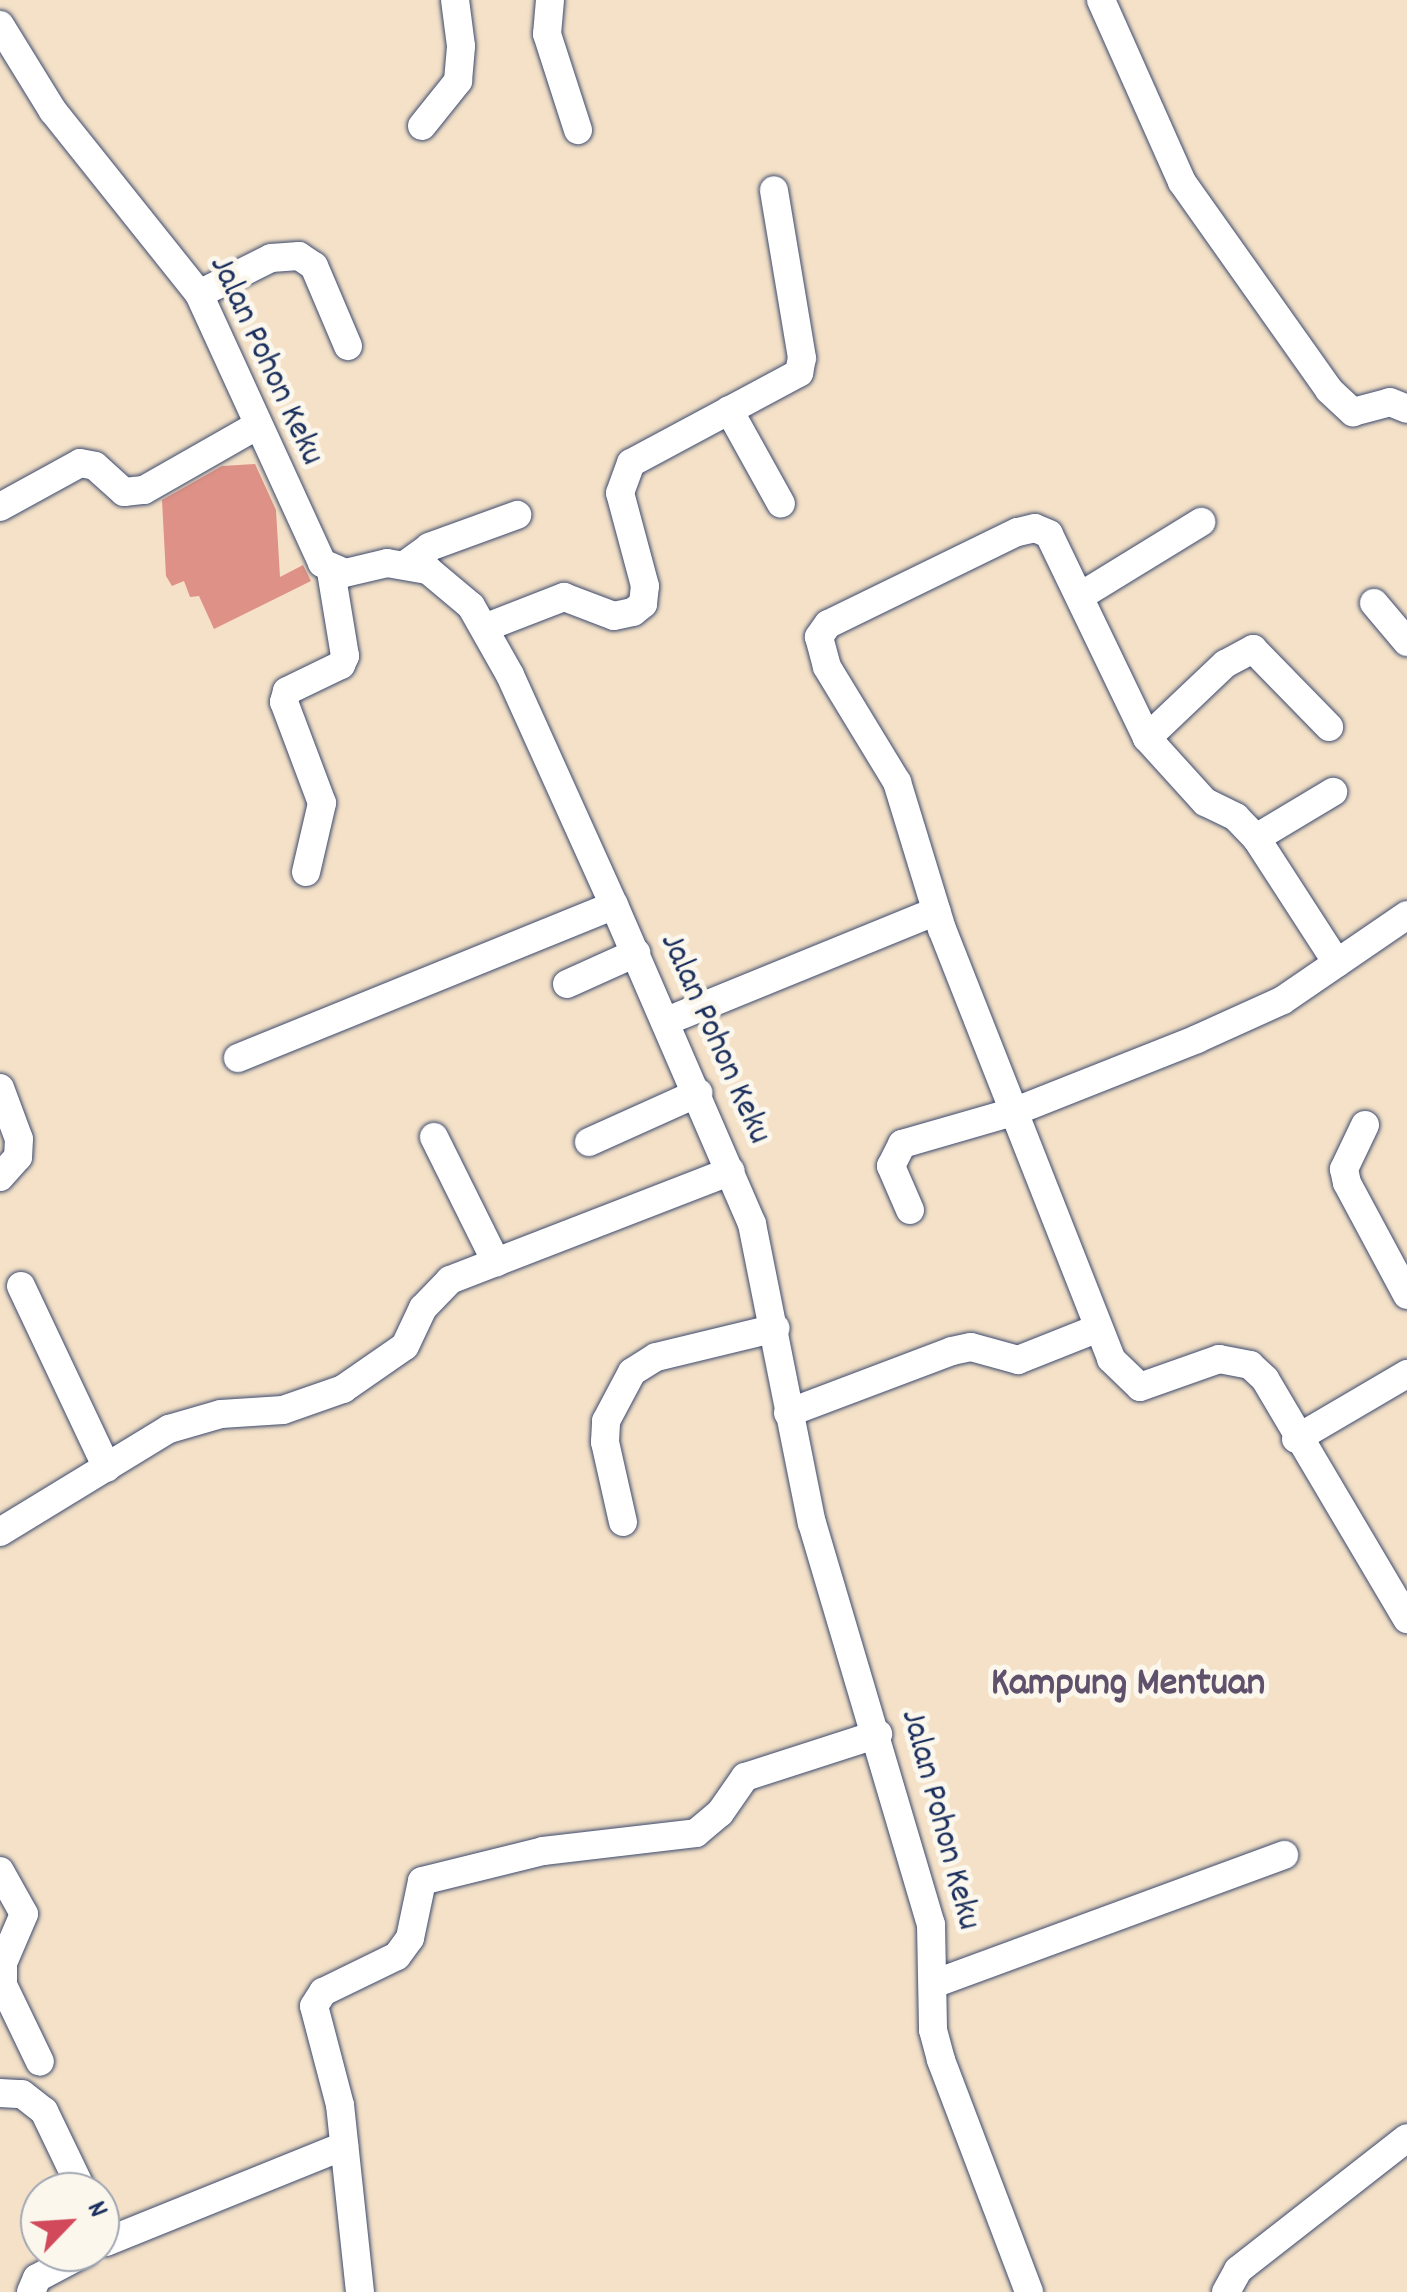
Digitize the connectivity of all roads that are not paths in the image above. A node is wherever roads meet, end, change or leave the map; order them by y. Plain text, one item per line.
1 (455, 0) edge
2 (550, 0) edge
3 (1101, 0) edge
4 (0, 25) edge
5 (422, 126) dead end
6 (578, 130) dead end
7 (774, 190) dead end
8 (199, 294) junction
9 (348, 346) dead end
10 (1407, 408) edge
11 (729, 410) junction
12 (256, 426) junction
13 (781, 504) dead end
14 (0, 507) edge
15 (517, 514) dead end
16 (1201, 522) dead end
17 (406, 564) junction
18 (332, 571) junction
19 (1082, 594) junction
20 (1374, 603) dead end
21 (484, 628) junction
22 (1407, 642) edge
23 (1330, 727) dead end
24 (1147, 738) junction
25 (1333, 792) dead end
26 (1256, 838) junction
27 (306, 872) dead end
28 (614, 905) junction
29 (936, 910) junction
30 (1407, 915) edge
31 (636, 953) junction
32 (1338, 963) junction
33 (567, 984) dead end
34 (666, 1021) junction
35 (238, 1058) dead end
36 (0, 1088) edge
37 (698, 1093) junction
38 (1012, 1112) junction
39 (1364, 1125) dead end
40 (434, 1137) dead end
41 (589, 1142) dead end
42 (732, 1171) junction
43 (0, 1176) edge
44 (910, 1210) dead end
45 (496, 1262) junction
46 (21, 1286) dead end
47 (1407, 1295) edge
48 (776, 1328) junction
49 (1096, 1330) junction
50 (1407, 1374) edge
51 (788, 1413) junction
52 (1296, 1438) junction
53 (107, 1468) junction
54 (623, 1522) dead end
55 (0, 1532) edge
56 (1407, 1619) edge
57 (878, 1734) junction
58 (1284, 1855) dead end
59 (0, 1871) edge
60 (936, 1983) junction
61 (40, 2062) dead end
62 (0, 2093) edge
63 (1407, 2138) edge
64 (344, 2146) junction
65 (73, 2172) edge
66 (120, 2233) edge
67 (47, 2272) edge
68 (31, 2292) edge
69 (360, 2292) edge
70 (1029, 2292) edge
71 (1226, 2292) edge

1 - 5 street
2 - 6 street
3 - 10 street
4 - 8 street, Jalan Pohon Keku
7 - 11 street
8 - 9 street
8 - 12 street, Jalan Pohon Keku
11 - 13 street
11 - 21 street
12 - 14 street
12 - 18 street, Jalan Pohon Keku
15 - 17 street
16 - 19 street
17 - 18 street
17 - 21 street, Jalan Pohon Keku
18 - 27 street
19 - 24 street
19 - 29 street
20 - 22 street
21 - 28 street, Jalan Pohon Keku
23 - 24 street
24 - 26 street
25 - 26 street
26 - 32 street
28 - 31 street, Jalan Pohon Keku
28 - 35 street
29 - 34 street
29 - 38 street
30 - 32 street
31 - 33 street
31 - 34 street, Jalan Pohon Keku
32 - 38 street
34 - 37 street, Jalan Pohon Keku
36 - 43 street
37 - 41 street
37 - 42 street, Jalan Pohon Keku
38 - 44 street
38 - 49 street
39 - 47 street
40 - 45 street
42 - 45 street
42 - 48 street, Jalan Pohon Keku
45 - 53 street
46 - 53 street
48 - 51 street, Jalan Pohon Keku
48 - 54 street
49 - 51 street
49 - 52 street
50 - 52 street
51 - 57 street, Jalan Pohon Keku
52 - 56 street
53 - 55 street
57 - 60 street, Jalan Pohon Keku
57 - 64 street
58 - 60 street
59 - 61 street
60 - 70 street, Jalan Pohon Keku
62 - 65 street
63 - 71 street
64 - 66 street
64 - 69 street
67 - 68 street

